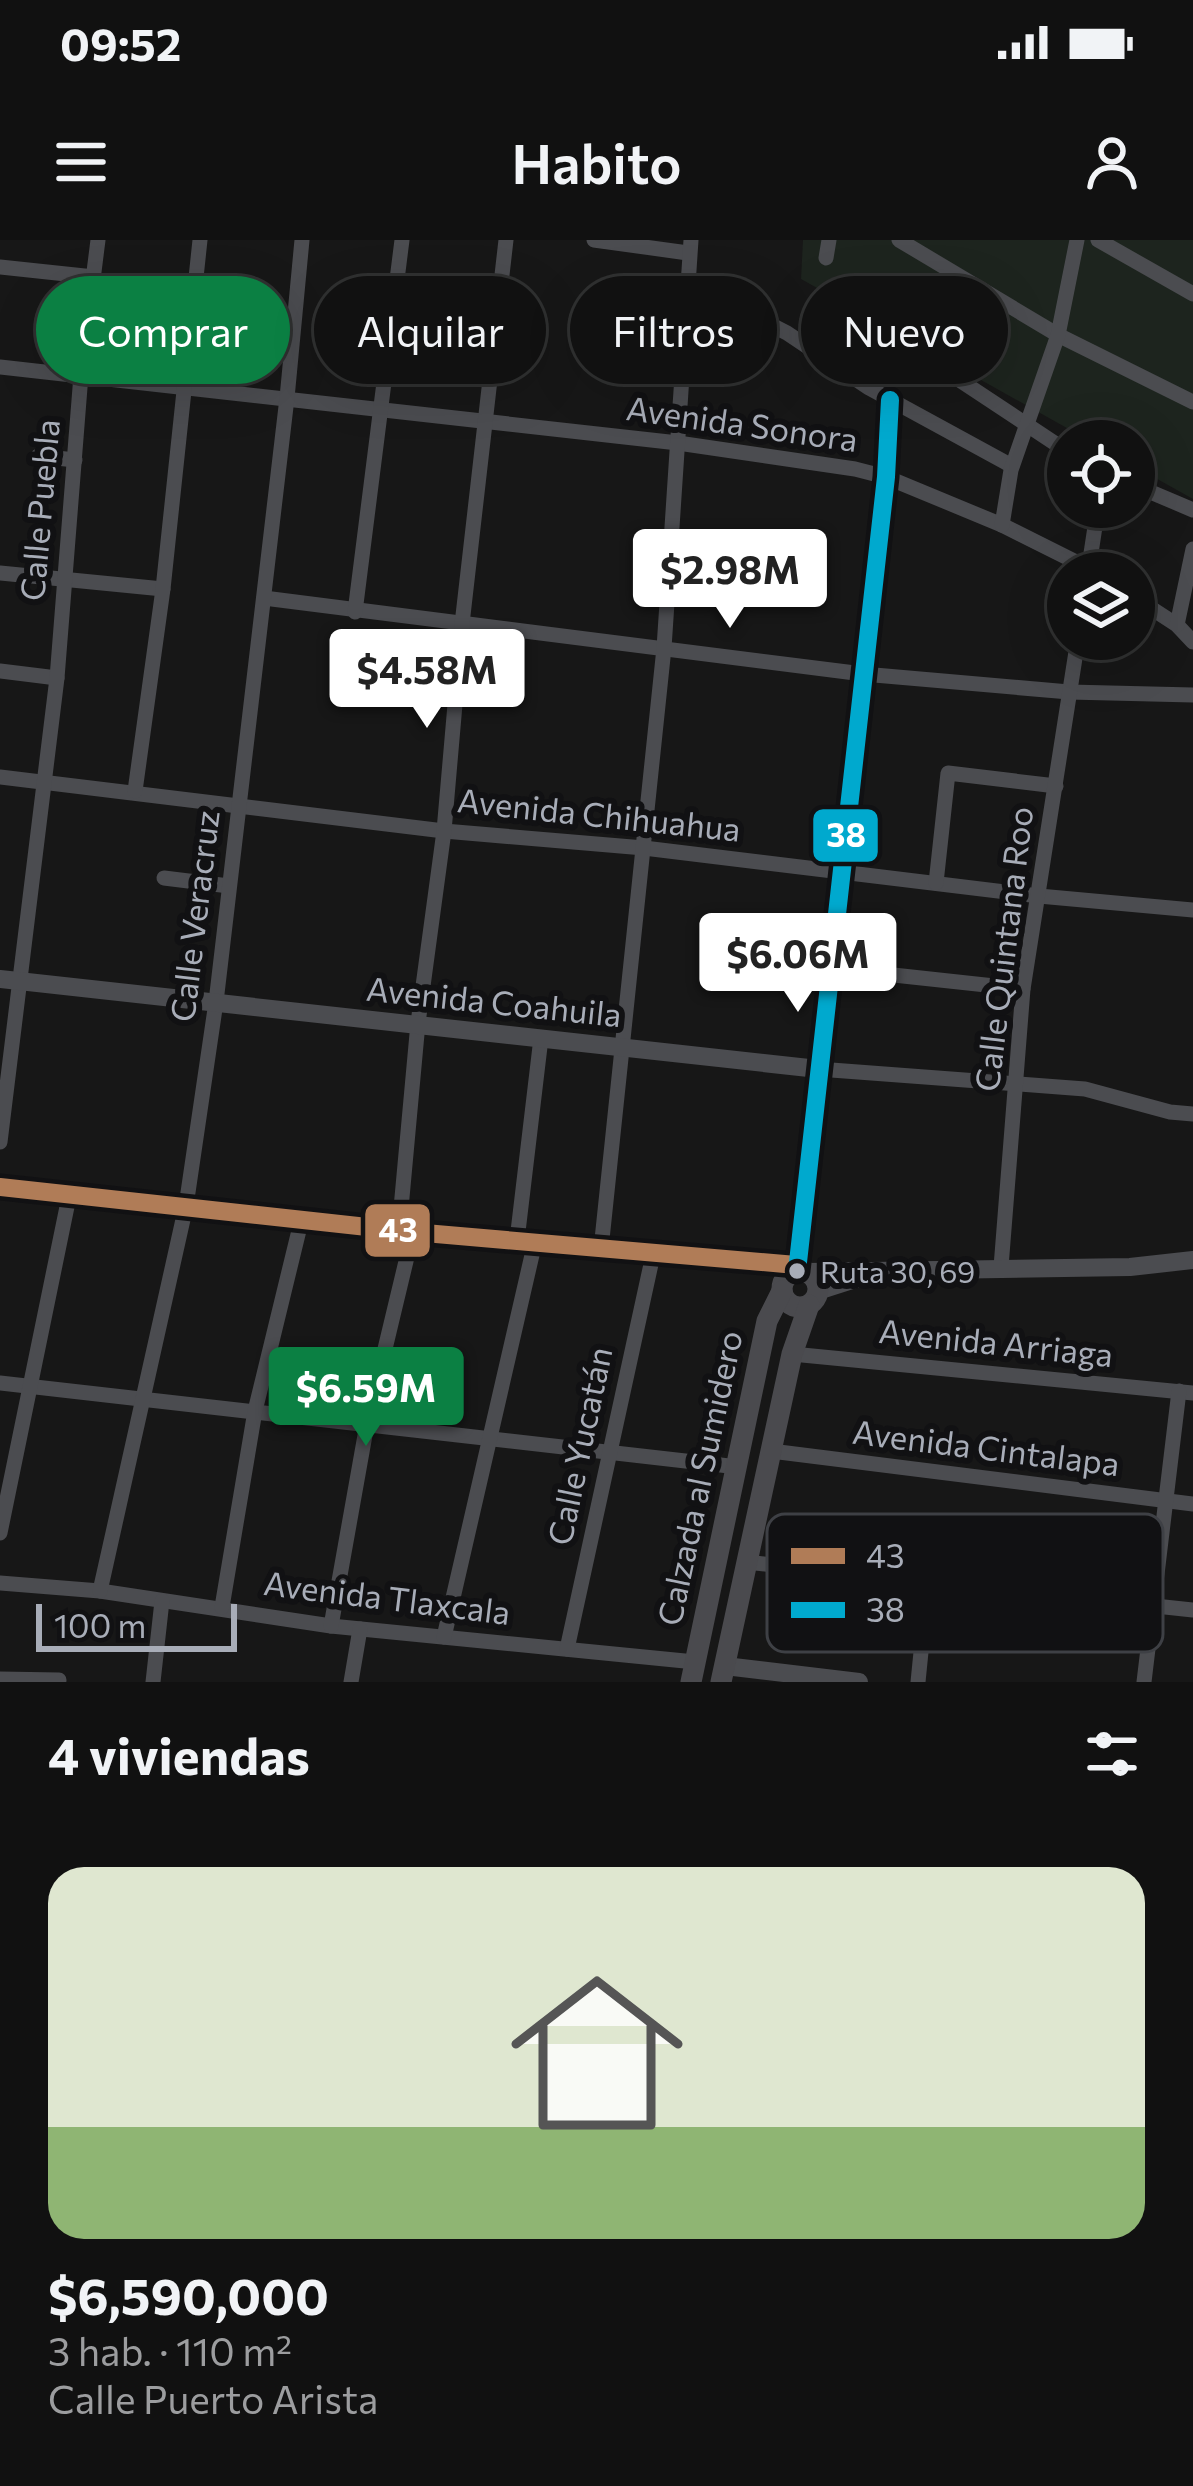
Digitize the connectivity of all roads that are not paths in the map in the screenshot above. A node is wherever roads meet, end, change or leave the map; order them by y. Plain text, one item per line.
1 (98, 240) edge
2 (200, 240) edge
3 (302, 240) edge
4 (402, 240) edge
5 (506, 240) edge
6 (594, 240) edge
7 (829, 240) edge
8 (899, 240) edge
9 (1077, 240) edge
10 (1098, 240) edge
11 (689, 247) edge
12 (826, 258) dead end
13 (0, 267) edge
14 (85, 276) edge
15 (94, 276) edge
16 (1193, 294) edge
17 (777, 328) edge
18 (1058, 335) junction
19 (0, 367) edge
20 (36, 371) edge
21 (80, 384) edge
22 (138, 384) edge
23 (682, 384) edge
24 (963, 384) edge
25 (183, 391) junction
26 (287, 398) junction
27 (890, 400) junction
28 (1193, 402) edge
29 (378, 408) junction
30 (484, 423) junction
31 (1027, 428) junction
32 (1047, 440) edge
33 (678, 443) junction
34 (38, 456) dead end
35 (75, 460) junction
36 (1012, 466) junction
37 (886, 477) junction
38 (1155, 494) edge
39 (1193, 510) edge
40 (1002, 525) junction
41 (1055, 552) edge
42 (1193, 554) edge
43 (0, 573) edge
44 (64, 580) junction
45 (163, 589) junction
46 (264, 598) junction
47 (1155, 611) edge
48 (355, 612) junction
49 (462, 624) junction
50 (1177, 626) junction
51 (1193, 642) edge
52 (664, 648) junction
53 (1074, 660) edge
54 (0, 671) edge
55 (863, 674) junction
56 (56, 678) junction
57 (1069, 692) junction
58 (1193, 694) edge
59 (0, 777) edge
60 (45, 782) junction
61 (1056, 786) junction
62 (135, 791) junction
63 (238, 804) junction
64 (444, 831) junction
65 (644, 848) junction
66 (840, 870) junction
67 (164, 878) dead end
68 (936, 883) junction
69 (229, 886) junction
70 (1039, 896) junction
71 (1193, 910) edge
72 (829, 968) junction
73 (9, 980) edge
74 (1023, 989) junction
75 (216, 1002) junction
76 (418, 1023) junction
77 (541, 1038) junction
78 (623, 1047) junction
79 (818, 1069) junction
80 (1016, 1085) junction
81 (1193, 1114) edge
82 (0, 1142) edge
83 (0, 1186) edge
84 (69, 1197) junction
85 (186, 1206) junction
86 (302, 1218) junction
87 (406, 1231) junction
88 (526, 1241) junction
89 (601, 1249) junction
90 (652, 1255) junction
91 (1193, 1260) edge
92 (1001, 1267) junction
93 (805, 1281) junction
94 (792, 1354) junction
95 (0, 1383) edge
96 (29, 1386) junction
97 (1186, 1392) edge
98 (144, 1398) junction
99 (255, 1411) junction
100 (367, 1424) junction
101 (488, 1438) junction
102 (610, 1451) junction
103 (771, 1451) junction
104 (738, 1467) junction
105 (1166, 1501) junction
106 (1193, 1504) edge
107 (1163, 1525) edge
108 (0, 1533) edge
109 (746, 1562) junction
110 (767, 1564) edge
111 (0, 1583) edge
112 (100, 1591) junction
113 (162, 1601) junction
114 (1163, 1606) edge
115 (222, 1607) junction
116 (1193, 1610) edge
117 (331, 1626) junction
118 (360, 1629) junction
119 (444, 1637) junction
120 (567, 1649) junction
121 (921, 1652) edge
122 (1148, 1652) edge
123 (693, 1672) edge
124 (723, 1674) edge
125 (0, 1679) edge
126 (59, 1680) edge
127 (153, 1682) edge
128 (351, 1682) edge
129 (859, 1682) edge
130 (918, 1682) edge
131 (1144, 1682) edge

1 - 15 street, Calle Puebla
2 - 25 street
3 - 26 street, Calle Veracruz
4 - 29 street
5 - 30 street
6 - 11 street
7 - 12 street
8 - 18 street
9 - 18 street
10 - 16 street
13 - 14 street
17 - 27 street
18 - 28 street
18 - 31 street
19 - 20 street, Avenida Sonora
21 - 35 street, Calle Puebla
22 - 25 street, Avenida Sonora
23 - 33 street
24 - 31 street
25 - 26 street, Avenida Sonora
25 - 45 street
26 - 29 street, Avenida Sonora
26 - 46 street, Calle Veracruz
27 - 36 street
27 - 37 street
29 - 30 street, Avenida Sonora
29 - 48 street
30 - 33 street, Avenida Sonora
30 - 49 street
31 - 32 street
31 - 36 street
33 - 37 street, Avenida Sonora
33 - 52 street
34 - 35 street
35 - 44 street, Calle Puebla
36 - 40 street
37 - 40 street, Avenida Sonora
37 - 55 street
38 - 39 street
40 - 41 street, Avenida Sonora
42 - 50 street
43 - 44 street
44 - 45 street
44 - 56 street, Calle Puebla
45 - 62 street
46 - 48 street
46 - 63 street, Calle Veracruz
47 - 50 street
48 - 49 street
49 - 52 street
49 - 64 street
50 - 51 street
52 - 55 street
52 - 65 street
53 - 57 street, Calle Quintana Roo
54 - 56 street
55 - 57 street
55 - 66 street
56 - 60 street, Calle Puebla
57 - 58 street
57 - 61 street, Calle Quintana Roo
59 - 60 street, Avenida Chihuahua
60 - 62 street, Avenida Chihuahua
60 - 73 street, Calle Puebla
61 - 68 street
61 - 70 street, Calle Quintana Roo
62 - 63 street, Avenida Chihuahua
63 - 64 street, Avenida Chihuahua
63 - 69 street, Calle Veracruz
64 - 65 street, Avenida Chihuahua
64 - 76 street
65 - 66 street, Avenida Chihuahua
65 - 78 street
66 - 68 street, Avenida Chihuahua
66 - 72 street
67 - 69 street
68 - 70 street, Avenida Chihuahua
69 - 75 street, Calle Veracruz
70 - 71 street, Avenida Chihuahua
70 - 74 street, Calle Quintana Roo
72 - 74 street
72 - 79 street
73 - 75 street, Avenida Coahuila
73 - 82 street, Calle Puebla
74 - 80 street, Calle Quintana Roo
75 - 76 street, Avenida Coahuila
75 - 85 street, Calle Veracruz
76 - 77 street, Avenida Coahuila
76 - 87 street
77 - 78 street, Avenida Coahuila
77 - 88 street
78 - 79 street, Avenida Coahuila
78 - 89 street
79 - 80 street, Avenida Coahuila
79 - 93 street
80 - 81 street, Avenida Coahuila
80 - 92 street, Calle Quintana Roo
83 - 84 street
84 - 85 street
84 - 96 street
85 - 86 street
85 - 98 street, Calle Veracruz
86 - 87 street
86 - 99 street
87 - 88 street
87 - 100 street
88 - 89 street
88 - 101 street
89 - 90 street
90 - 93 street
90 - 102 street, Calle Yucatán
91 - 92 street
92 - 93 street
93 - 94 main road, Calzada al Sumidero
93 - 104 main road, Calzada al Sumidero
94 - 97 street, Avenida Arriaga
94 - 103 main road, Calzada al Sumidero
95 - 96 street
96 - 98 street
96 - 108 street
97 - 105 street
98 - 99 street
98 - 112 street, Calle Veracruz
99 - 100 street
99 - 115 street
100 - 101 street
100 - 117 street
101 - 102 street
101 - 119 street
102 - 104 street
102 - 120 street, Calle Yucatán
103 - 105 street, Avenida Cintalapa
103 - 109 main road, Calzada al Sumidero
104 - 123 main road, Calzada al Sumidero
105 - 106 street, Avenida Cintalapa
105 - 107 street
109 - 110 street
109 - 124 main road, Calzada al Sumidero
111 - 112 street, Avenida Tlaxcala
112 - 113 street, Avenida Tlaxcala
113 - 115 street, Avenida Tlaxcala
113 - 127 street
114 - 116 street
115 - 117 street, Avenida Tlaxcala
117 - 118 street, Avenida Tlaxcala
118 - 119 street, Avenida Tlaxcala
118 - 128 street
119 - 120 street, Avenida Tlaxcala
120 - 123 street, Avenida Tlaxcala
121 - 130 street
122 - 131 street
124 - 129 street
125 - 126 street

